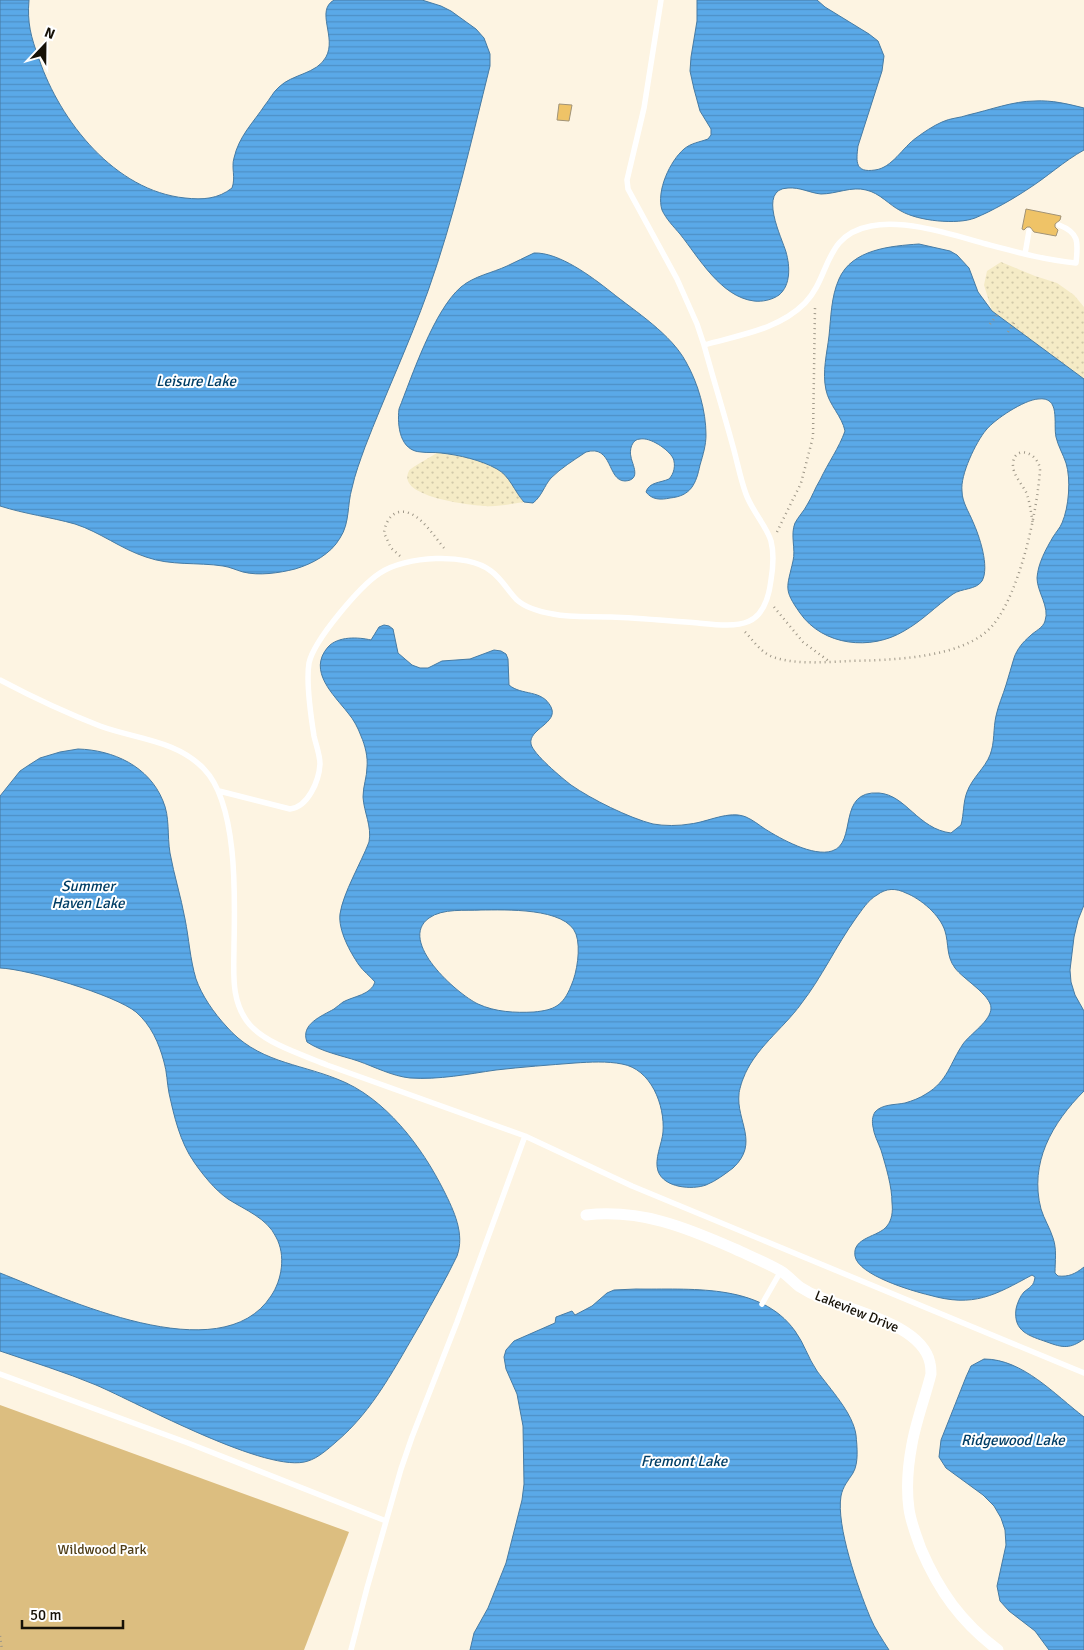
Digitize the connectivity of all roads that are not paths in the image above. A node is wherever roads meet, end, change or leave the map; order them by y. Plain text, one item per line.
1 (661, 0) edge
2 (1059, 225) dead end
3 (1029, 231) dead end
4 (1025, 254) junction
5 (704, 345) junction
6 (0, 680) edge
7 (219, 791) junction
8 (525, 1136) junction
9 (586, 1215) dead end
10 (781, 1271) junction
11 (762, 1304) dead end
12 (1084, 1373) edge
13 (0, 1374) edge
14 (386, 1521) junction
15 (351, 1650) edge
16 (998, 1650) edge

1 - 5 lane
2 - 4 lane
3 - 4 lane
4 - 5 lane
5 - 7 lane
6 - 7 lane
7 - 8 lane
8 - 12 lane
8 - 14 lane
9 - 10 street, Lakeview Drive
10 - 11 lane
10 - 16 street, Lakeview Drive
13 - 14 lane
14 - 15 lane

